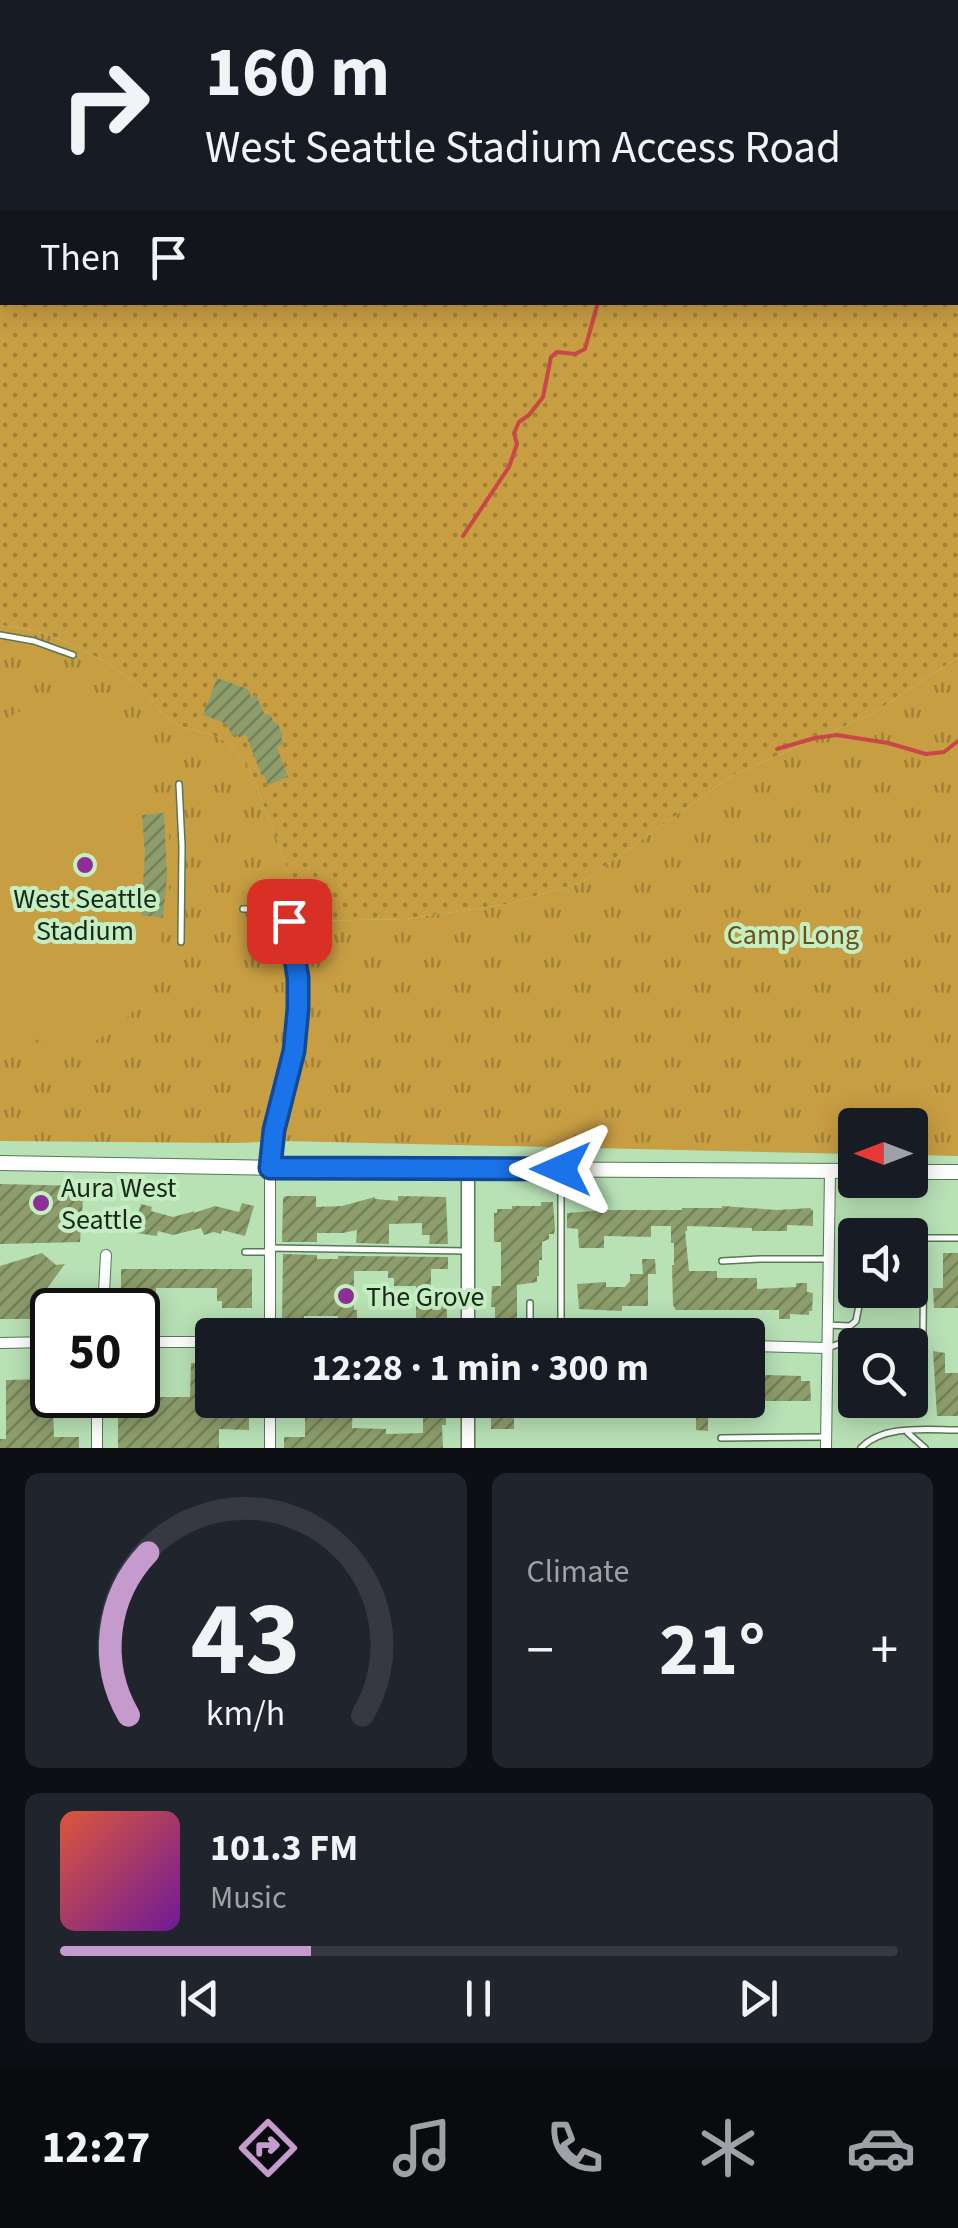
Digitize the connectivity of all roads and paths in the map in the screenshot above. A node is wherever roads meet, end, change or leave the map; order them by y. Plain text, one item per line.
1 (0, 635) edge
2 (73, 655) dead end
3 (179, 784) dead end
4 (243, 909) dead end
5 (180, 942) dead end
6 (0, 1164) edge
7 (270, 1168) junction
8 (468, 1169) junction
9 (561, 1169) junction
10 (830, 1170) junction
11 (838, 1170) edge
12 (928, 1172) edge
13 (958, 1172) edge
14 (928, 1238) edge
15 (958, 1238) edge
16 (270, 1250) junction
17 (467, 1251) junction
18 (245, 1252) dead end
19 (106, 1255) dead end
20 (828, 1259) junction
21 (722, 1262) dead end
22 (104, 1288) edge
23 (530, 1304) dead end
24 (859, 1308) edge
25 (923, 1308) edge
26 (270, 1318) edge
27 (466, 1318) edge
28 (530, 1318) edge
29 (561, 1318) edge
30 (827, 1325) junction
31 (30, 1342) edge
32 (160, 1342) edge
33 (195, 1342) edge
34 (0, 1343) edge
35 (765, 1346) edge
36 (827, 1348) junction
37 (97, 1418) edge
38 (270, 1418) edge
39 (468, 1418) edge
40 (958, 1430) edge
41 (905, 1431) junction
42 (721, 1438) dead end
43 (826, 1442) edge
44 (97, 1448) edge
45 (270, 1448) edge
46 (468, 1448) edge
47 (861, 1448) edge
48 (925, 1448) edge

1 - 2 lane
3 - 5 lane
4 - 7 lane
6 - 7 main road
7 - 8 main road
7 - 16 street
8 - 9 main road
8 - 17 street
9 - 10 main road
9 - 29 lane
10 - 11 main road
10 - 20 street
12 - 13 main road
14 - 15 lane
16 - 17 lane
16 - 18 lane
16 - 26 street
17 - 27 street
19 - 22 street
20 - 21 lane
20 - 30 street
23 - 28 lane
24 - 30 lane
25 - 36 lane
30 - 36 street
31 - 34 street
32 - 33 street
35 - 36 street
36 - 43 street
37 - 44 street
38 - 45 street
39 - 46 street
40 - 41 lane
41 - 47 lane
41 - 48 lane
42 - 43 lane

